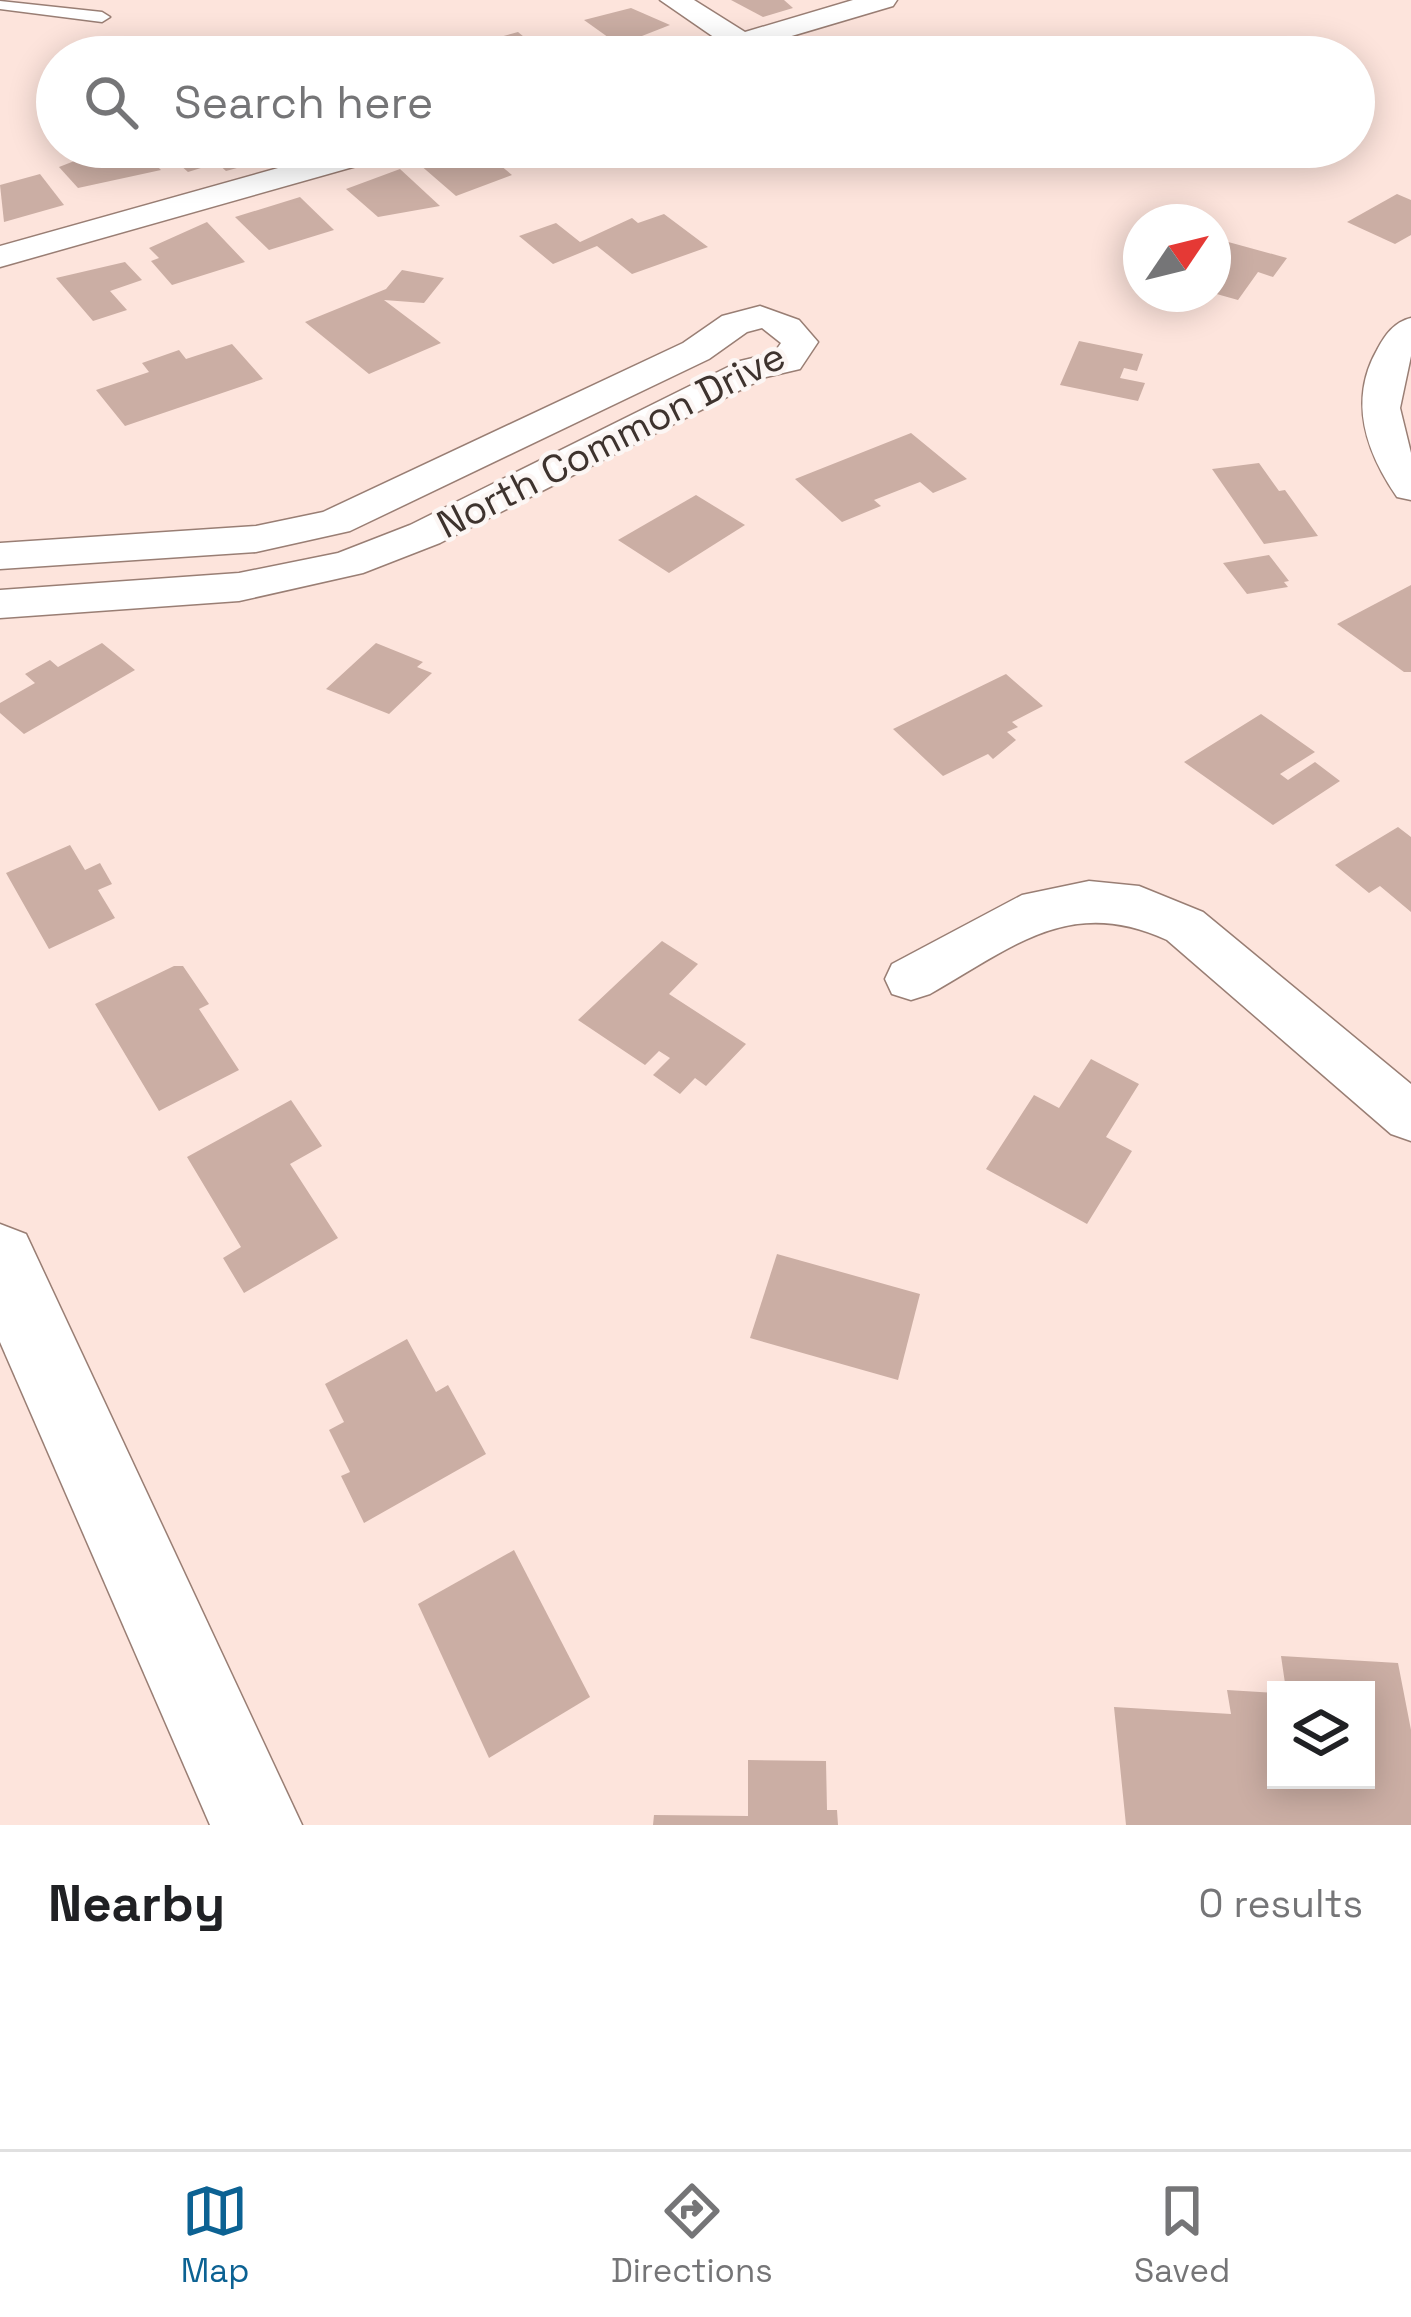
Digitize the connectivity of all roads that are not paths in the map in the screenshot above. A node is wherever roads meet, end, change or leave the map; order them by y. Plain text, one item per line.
1 (674, 0) edge
2 (883, 0) edge
3 (0, 5) edge
4 (102, 17) dead end
5 (732, 36) edge
6 (762, 36) edge
7 (314, 168) edge
8 (0, 257) edge
9 (1411, 328) edge
10 (1411, 488) edge
11 (0, 556) edge
12 (0, 604) edge
13 (911, 979) dead end
14 (1411, 1117) edge
15 (0, 1257) edge
16 (256, 1825) edge

1 - 5 street
2 - 6 street
3 - 4 lane
7 - 8 street
9 - 10 street
11 - 12 street, North Common Drive
13 - 14 street
15 - 16 street

